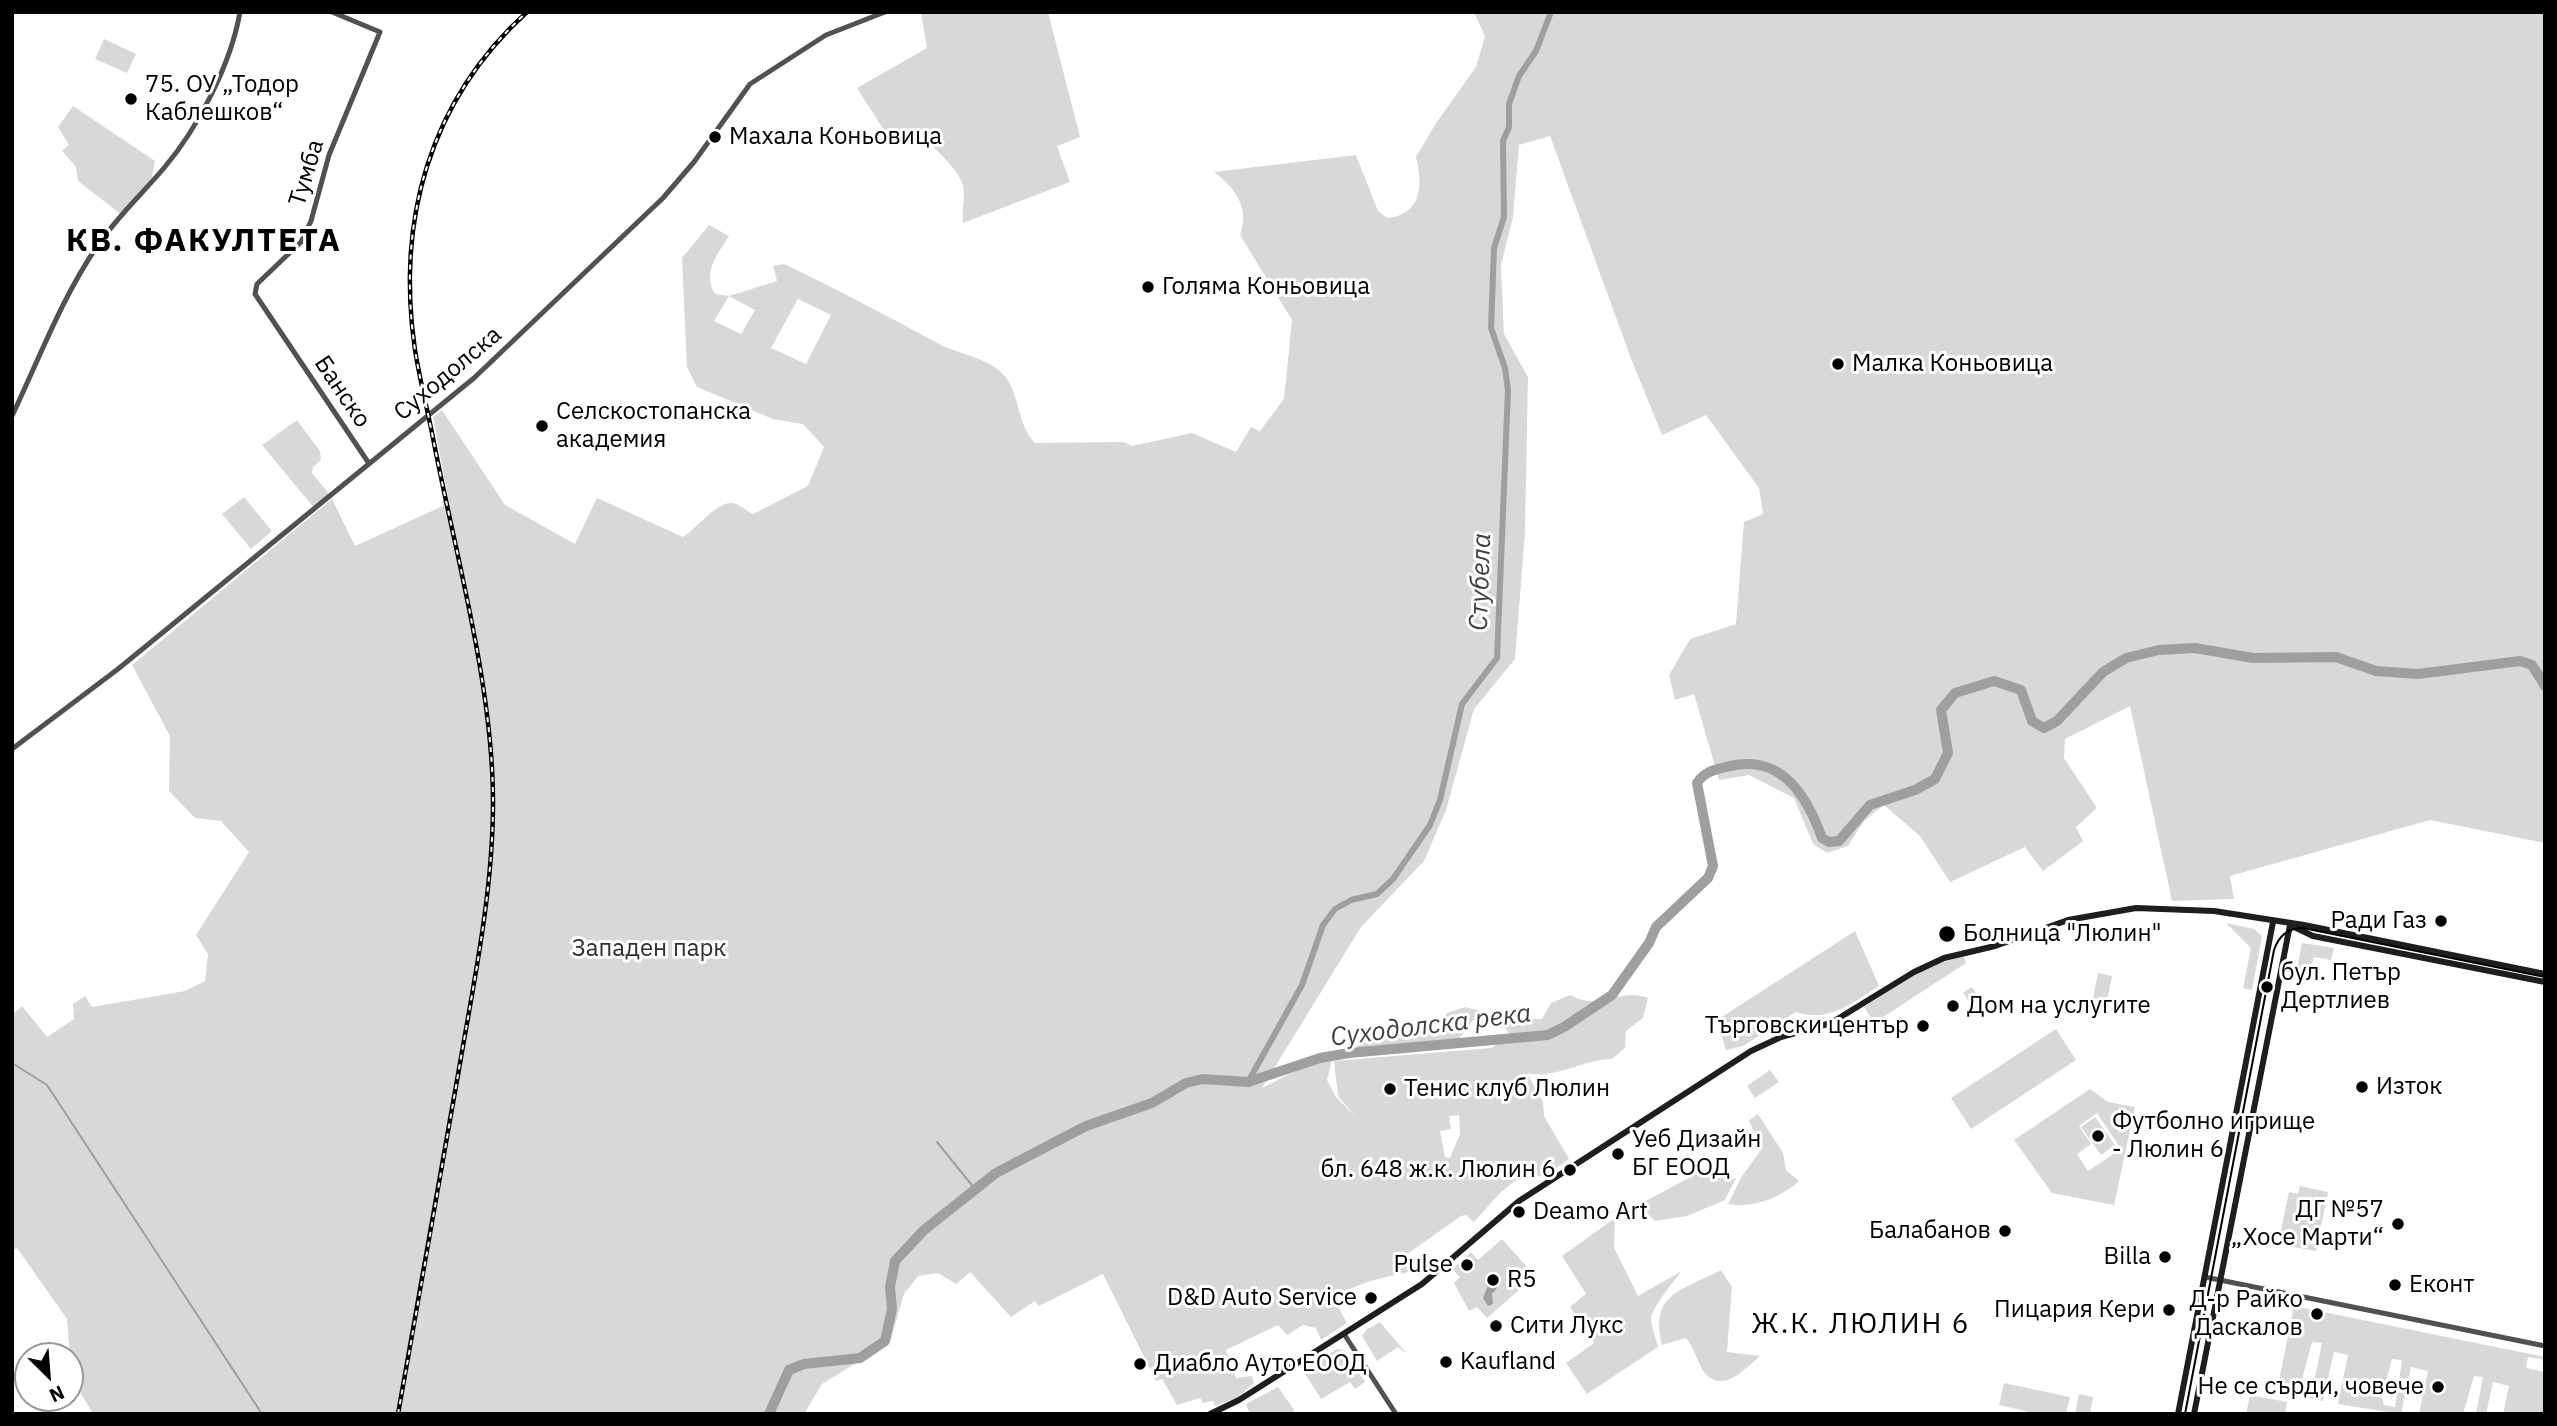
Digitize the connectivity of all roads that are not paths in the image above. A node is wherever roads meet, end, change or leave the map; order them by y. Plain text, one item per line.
1 (240, 12) edge
2 (332, 12) edge
3 (885, 12) edge
4 (288, 342) joint
5 (12, 416) edge
6 (368, 462) junction
7 (12, 749) edge
8 (2273, 922) junction
9 (2290, 925) junction
10 (2545, 974) edge
11 (2545, 982) edge
12 (2205, 1277) junction
13 (2220, 1280) junction
14 (1344, 1334) junction
15 (2545, 1346) edge
16 (1210, 1414) edge
17 (1396, 1414) edge
18 (2178, 1414) edge
19 (2194, 1414) edge

1 - 5 street
2 - 4 street, Тумба
3 - 6 street, Суходолска
4 - 6 street, Банско
6 - 7 street, Суходолска
8 - 9 main road
8 - 12 main road
8 - 14 main road
9 - 10 main road
9 - 11 main road
9 - 13 main road
12 - 13 street
12 - 18 main road
13 - 15 street
13 - 19 main road
14 - 16 main road
14 - 17 street

